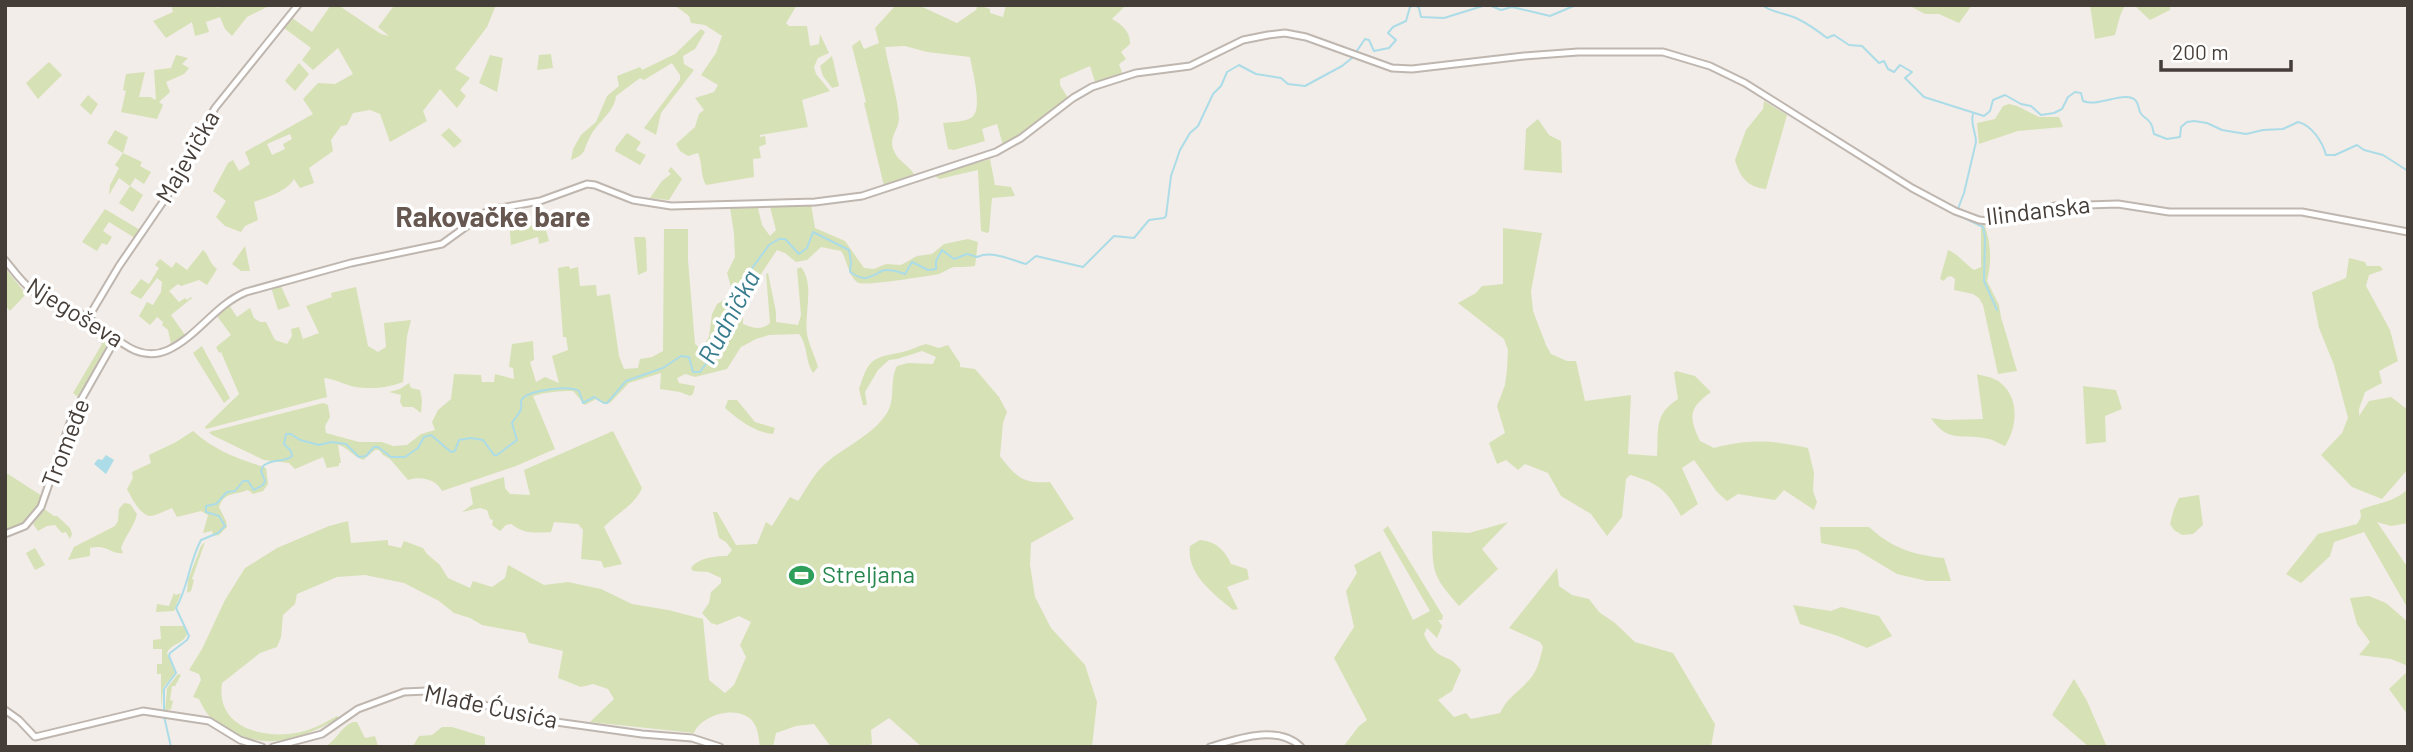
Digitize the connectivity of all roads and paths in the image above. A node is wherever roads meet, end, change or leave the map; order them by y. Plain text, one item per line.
1 (298, 5) edge
2 (2408, 232) edge
3 (5, 260) edge
4 (88, 318) junction
5 (115, 340) junction
6 (152, 354) joint
7 (5, 534) edge
8 (5, 704) edge
9 (5, 710) edge
10 (19, 720) junction
11 (262, 747) edge
12 (273, 747) edge
13 (720, 747) edge
14 (1210, 747) edge
15 (1301, 747) edge

1 - 4 street, Majevička
2 - 6 street, Ilindanska
3 - 4 street, Njegoševa
4 - 5 street, Njegoševa
5 - 6 street, Njegoševa
5 - 7 street, Tromeđe
8 - 10 street
9 - 10 street
10 - 11 street
12 - 13 street, Mlađe Ćusića
14 - 15 street

